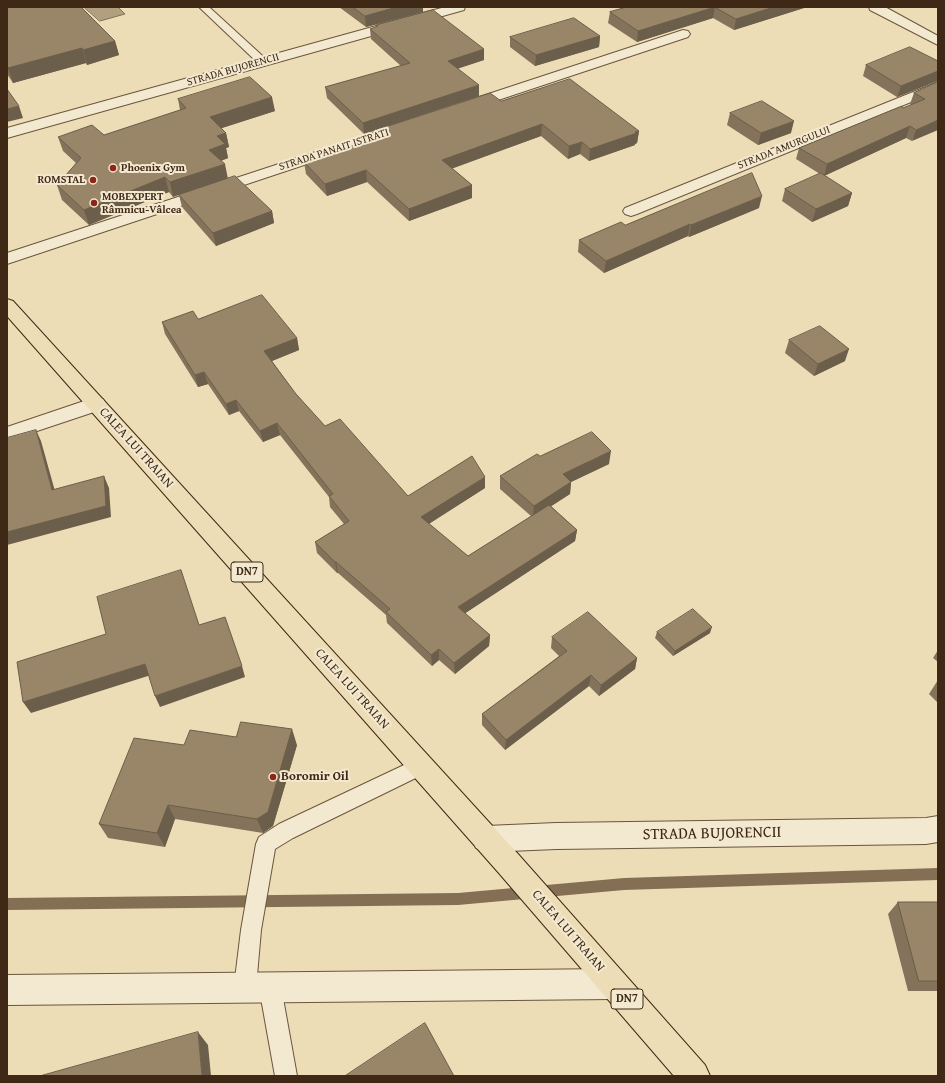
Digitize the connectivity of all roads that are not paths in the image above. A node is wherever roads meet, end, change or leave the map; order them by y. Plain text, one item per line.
1 (204, 7) edge
2 (459, 7) edge
3 (875, 7) edge
4 (683, 34) dead end
5 (938, 41) edge
6 (263, 62) junction
7 (938, 86) edge
8 (450, 112) edge
9 (413, 124) edge
10 (7, 133) edge
11 (631, 211) dead end
12 (7, 259) edge
13 (7, 304) edge
14 (96, 404) junction
15 (7, 434) edge
16 (421, 766) junction
17 (938, 829) edge
18 (486, 839) junction
19 (614, 984) junction
20 (258, 987) junction
21 (7, 990) edge
22 (286, 1076) edge
23 (694, 1076) edge

1 - 6 lane
2 - 6 street, STRADA BUJORENCII
3 - 5 street
4 - 8 street
6 - 10 street, STRADA BUJORENCII
7 - 11 street, STRADA AMURGULUI
9 - 12 street, STRADA PANAIT ISTRATI
13 - 14 highway, CALEA LUI TRAIAN / DN7
14 - 15 street
14 - 16 highway, CALEA LUI TRAIAN / DN7
16 - 18 highway, CALEA LUI TRAIAN / DN7
16 - 20 lane
17 - 18 street, STRADA BUJORENCII
18 - 19 highway, CALEA LUI TRAIAN / DN7
19 - 20 street
19 - 23 highway, CALEA LUI TRAIAN / DN7
20 - 21 street
20 - 22 lane

